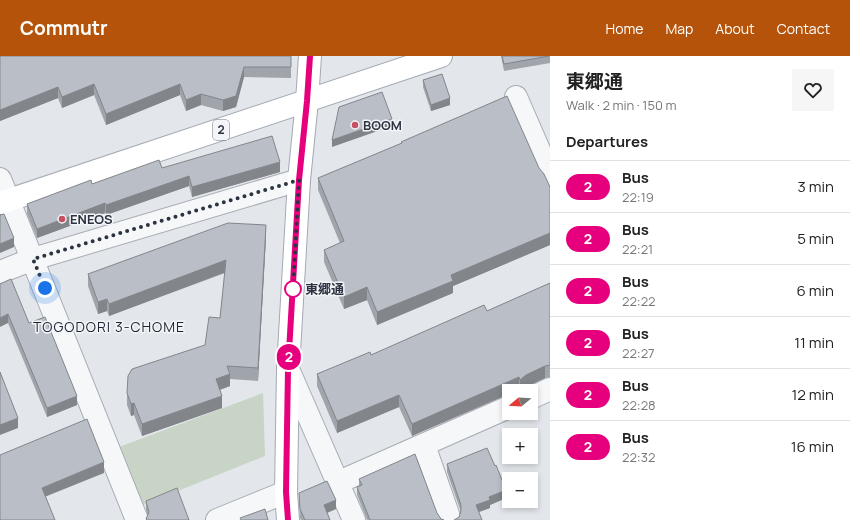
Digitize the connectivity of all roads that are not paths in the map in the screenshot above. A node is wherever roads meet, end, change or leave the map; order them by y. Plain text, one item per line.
1 (310, 56) edge
2 (442, 56) edge
3 (516, 97) dead end
4 (307, 101) junction
5 (550, 174) edge
6 (0, 179) edge
7 (299, 180) junction
8 (4, 202) edge
9 (33, 259) junction
10 (0, 272) edge
11 (288, 369) junction
12 (550, 389) edge
13 (538, 395) edge
14 (502, 410) edge
15 (424, 445) junction
16 (339, 482) junction
17 (286, 492) junction
18 (449, 517) dead end
19 (137, 520) edge
20 (217, 520) edge
21 (288, 520) edge
22 (354, 520) edge

1 - 4 main road
2 - 4 main road, 2
3 - 5 street
4 - 7 main road
4 - 8 main road, 2
6 - 8 street
7 - 9 street
7 - 11 main road
8 - 9 street
9 - 10 street
9 - 19 street
11 - 16 street
11 - 17 main road
12 - 13 street
14 - 15 street
15 - 16 street
15 - 18 street
16 - 22 street
17 - 20 street
17 - 21 main road

